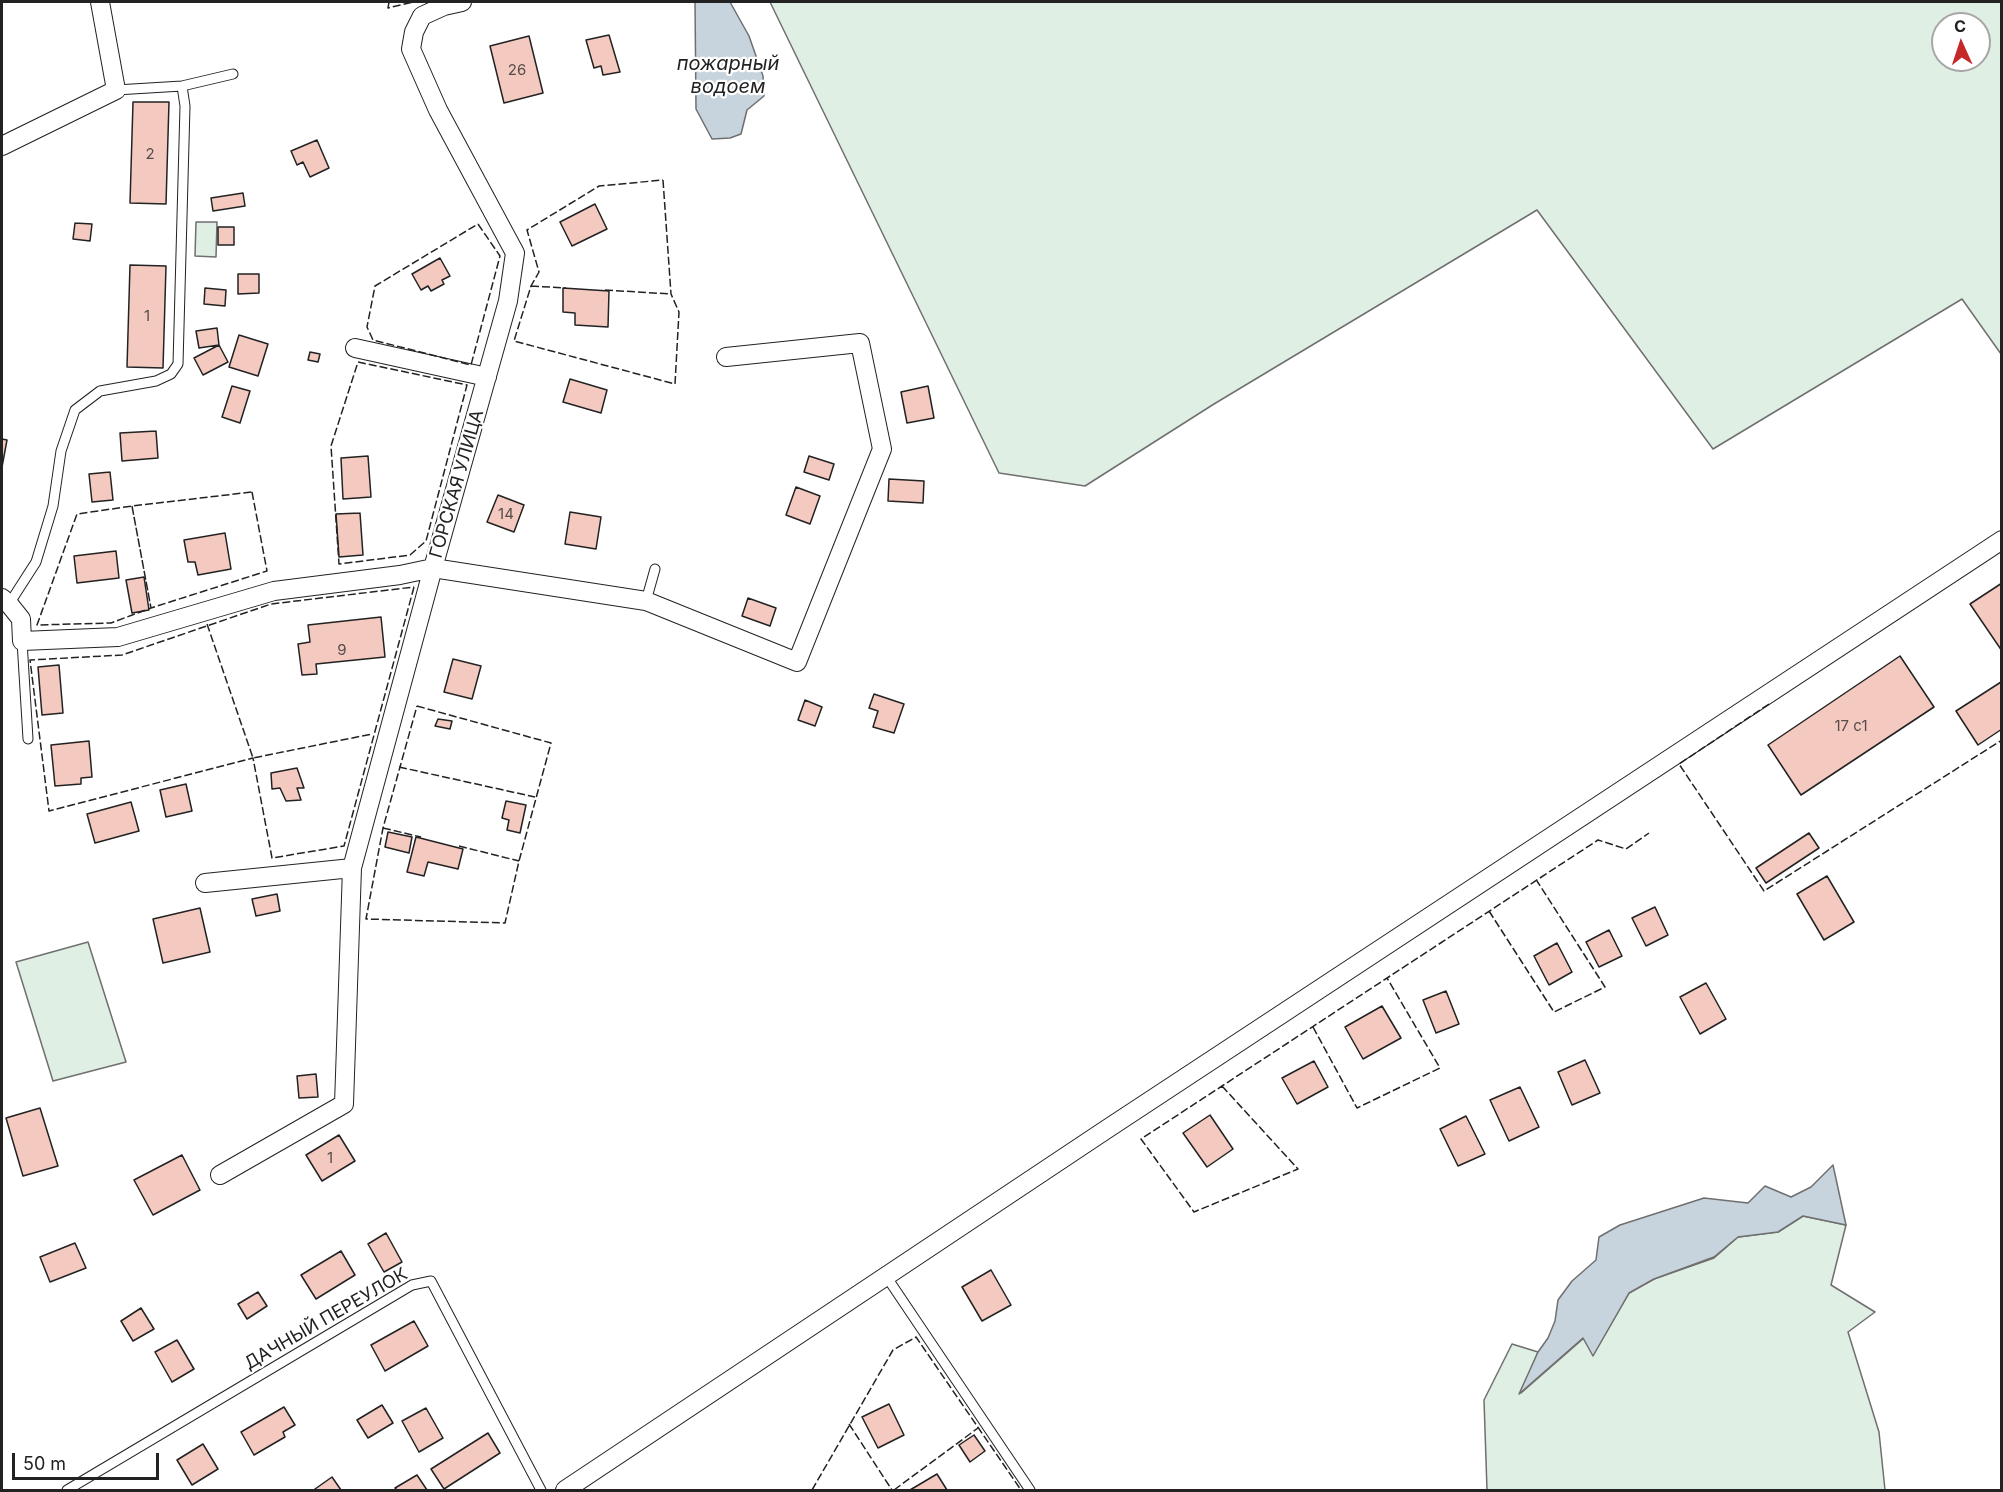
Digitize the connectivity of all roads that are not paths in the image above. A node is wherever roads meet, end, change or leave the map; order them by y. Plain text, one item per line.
1 (100, 2) edge
2 (462, 2) edge
3 (233, 74) dead end
4 (182, 86) junction
5 (116, 90) junction
6 (2, 146) edge
7 (356, 348) dead end
8 (726, 357) dead end
9 (487, 377) junction
10 (2001, 540) edge
11 (433, 568) junction
12 (655, 569) dead end
13 (5, 601) edge
14 (646, 601) junction
15 (22, 641) junction
16 (28, 739) dead end
17 (352, 868) junction
18 (205, 883) dead end
19 (220, 1175) dead end
20 (886, 1276) junction
21 (67, 1491) edge
22 (541, 1491) edge
23 (565, 1491) edge
24 (1030, 1491) edge

1 - 5 street
2 - 9 street, ГОРСКАЯ УЛИЦА
3 - 4 lane
4 - 5 lane
4 - 13 lane
5 - 6 street
7 - 9 street
8 - 14 street
9 - 11 street, ГОРСКАЯ УЛИЦА
10 - 20 street
11 - 14 street
11 - 15 street
11 - 17 street, ГОРСКАЯ УЛИЦА
12 - 14 lane
13 - 15 street
15 - 16 lane
17 - 18 street
17 - 19 street, ГОРСКАЯ УЛИЦА
20 - 23 street
20 - 24 lane
21 - 22 lane, ДАЧНЫЙ ПЕРЕУЛОК

